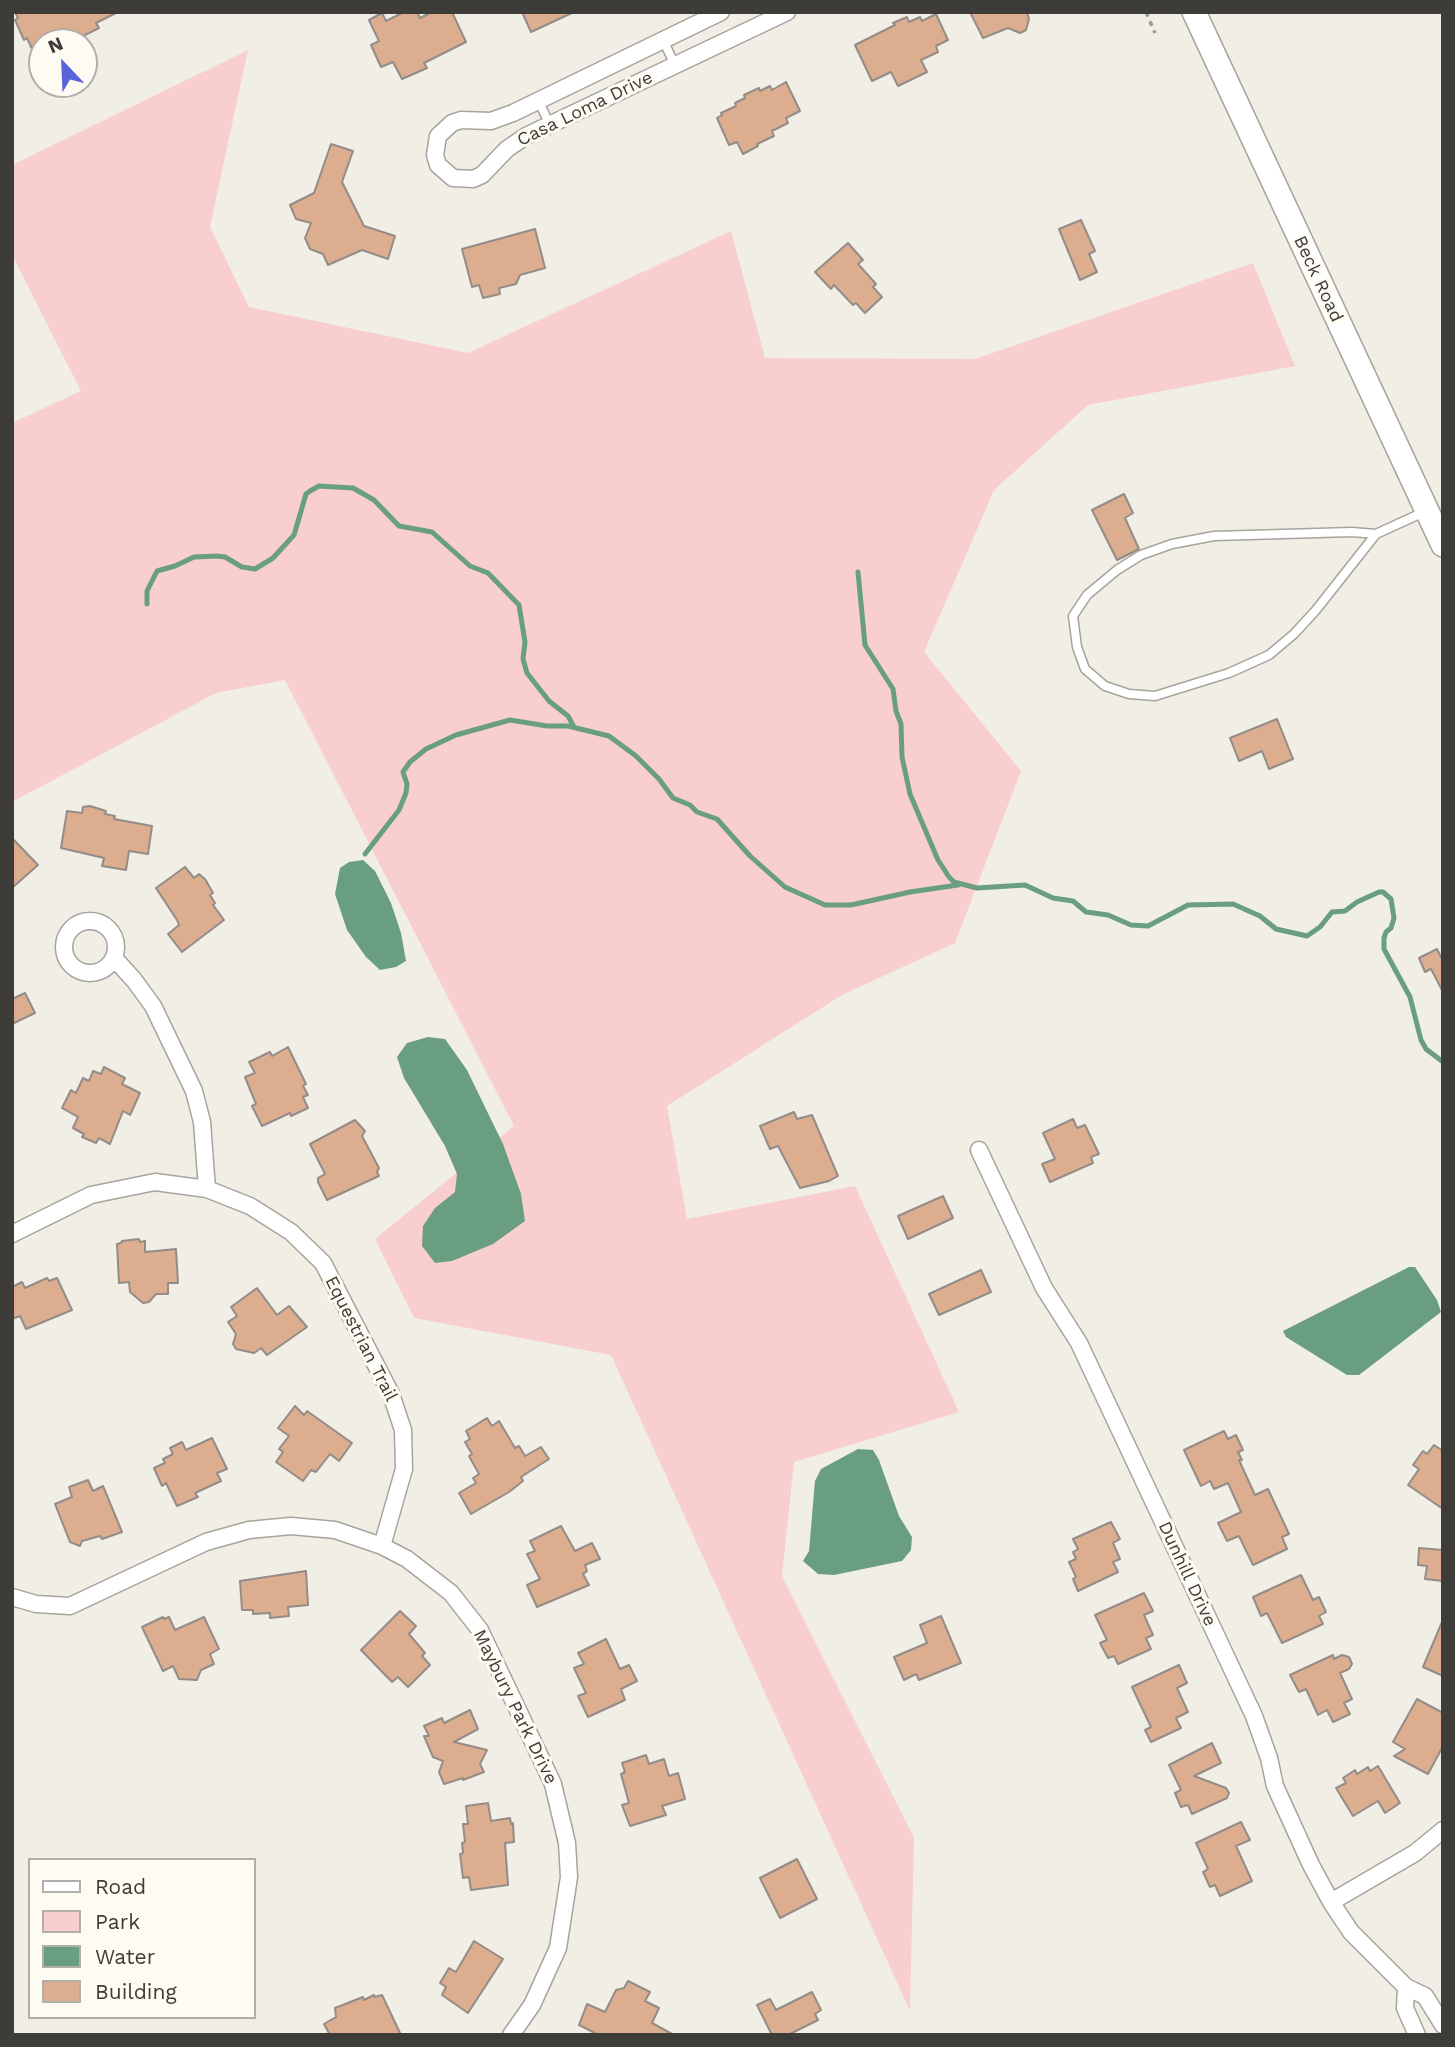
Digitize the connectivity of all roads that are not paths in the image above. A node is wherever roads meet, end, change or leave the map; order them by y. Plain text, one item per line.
1 (721, 12) edge
2 (787, 12) edge
3 (1194, 12) edge
4 (663, 40) junction
5 (675, 65) junction
6 (538, 100) junction
7 (550, 125) junction
8 (1427, 511) junction
9 (1376, 534) junction
10 (1443, 545) edge
11 (114, 958) dead end
12 (979, 1150) dead end
13 (208, 1189) junction
14 (12, 1234) edge
15 (382, 1546) junction
16 (12, 1597) edge
17 (1443, 1830) edge
18 (1331, 1902) junction
19 (1406, 1987) junction
20 (1443, 2025) edge
21 (511, 2035) edge
22 (1417, 2035) edge

1 - 4 street, Casa Loma Drive
2 - 5 street, Casa Loma Drive
3 - 8 main road, Beck Road
4 - 5 lane
4 - 6 street, Casa Loma Drive
5 - 7 street, Casa Loma Drive
6 - 7 lane
6 - 7 street, Casa Loma Drive
8 - 9 lane
8 - 10 main road, Beck Road
9 - 9 lane
11 - 13 street
12 - 18 street, Dunhill Drive
13 - 14 street, Equestrian Trail
13 - 15 street, Equestrian Trail
15 - 16 street, Maybury Park Drive
15 - 21 street, Maybury Park Drive
17 - 18 street
18 - 19 street, Dunhill Drive
19 - 20 street, Dunhill Drive
19 - 22 street

